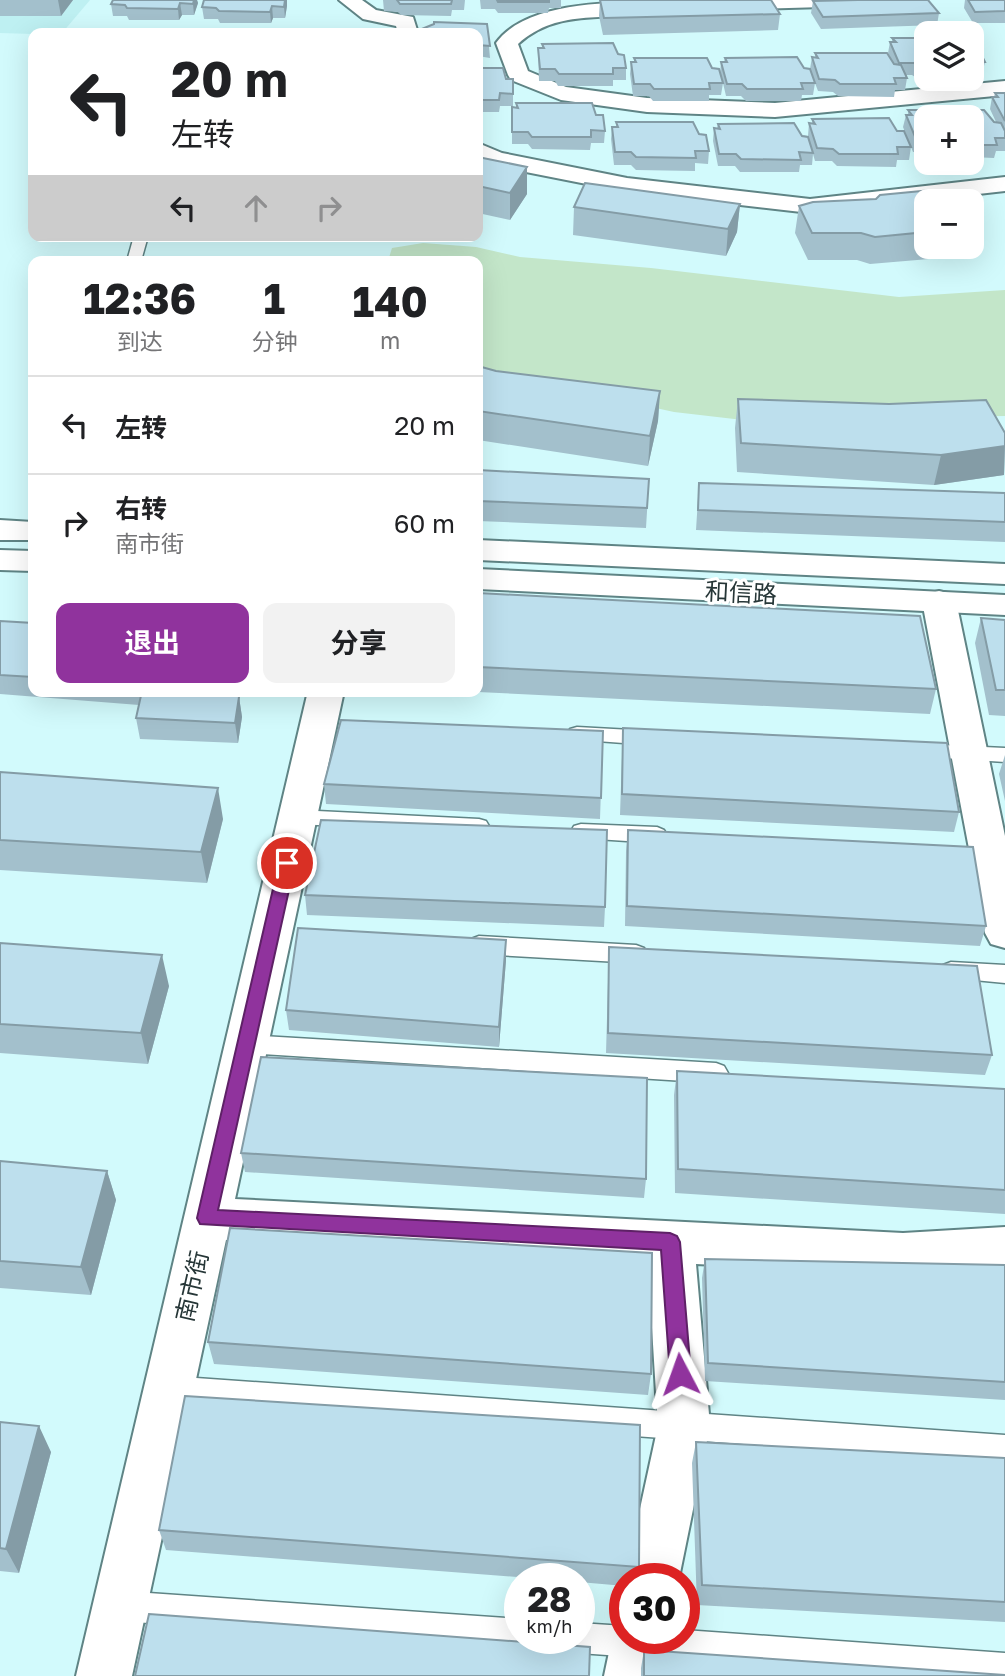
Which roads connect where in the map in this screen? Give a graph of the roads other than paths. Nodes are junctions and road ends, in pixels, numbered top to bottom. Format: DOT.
graph roads {
  1 [pos="349,0"];
  2 [pos="860,0"];
  3 [pos="784,1"];
  4 [pos="407,28"];
  5 [pos="1005,88"];
  6 [pos="483,153"];
  7 [pos="1005,184"];
  8 [pos="0,530"];
  9 [pos="28,531"];
  10 [pos="483,550"];
  11 [pos="0,560"];
  12 [pos="28,561"];
  13 [pos="1005,574"];
  14 [pos="483,579"];
  15 [pos="939,601"];
  16 [pos="1005,605"];
  17 [pos="326,712"];
  18 [pos="554,733"];
  19 [pos="664,739"];
  20 [pos="900,750"];
  21 [pos="969,754"];
  22 [pos="1005,755"];
  23 [pos="297,817"];
  24 [pos="505,828"];
  25 [pos="560,830"];
  26 [pos="671,836"];
  27 [pos="985,852"];
  28 [pos="1005,933"];
  29 [pos="451,943"];
  30 [pos="659,955"];
  31 [pos="936,970"];
  32 [pos="1005,974"];
  33 [pos="246,1044"];
  34 [pos="743,1075"];
  35 [pos="206,1218"];
  36 [pos="670,1242"];
  37 [pos="1005,1248"];
  38 [pos="168,1389"];
  39 [pos="684,1426"];
  40 [pos="1005,1449"];
  41 [pos="655,1563"];
  42 [pos="119,1606"];
  43 [pos="504,1633"];
  44 [pos="683,1654"];
  45 [pos="1005,1668"];
  46 [pos="104,1676"];
  1 -- 4 [label="street"];
  2 -- 3 [label="street"];
  3 -- 5 [label="street"];
  6 -- 7 [label="street"];
  8 -- 9 [label="street"];
  10 -- 13 [label="street, 和信路"];
  11 -- 12 [label="street"];
  14 -- 15 [label="street, 和信路"];
  15 -- 16 [label="street, 和信路"];
  15 -- 21 [label="street"];
  17 -- 23 [label="street, 南市街"];
  18 -- 19 [label="lane"];
  20 -- 21 [label="lane"];
  21 -- 22 [label="lane"];
  21 -- 27 [label="street"];
  23 -- 24 [label="lane"];
  23 -- 33 [label="street, 南市街"];
  25 -- 26 [label="lane"];
  27 -- 28 [label="street"];
  29 -- 30 [label="lane"];
  31 -- 32 [label="lane"];
  33 -- 34 [label="lane"];
  33 -- 35 [label="street, 南市街"];
  35 -- 36 [label="street"];
  35 -- 38 [label="street, 南市街"];
  36 -- 37 [label="street"];
  36 -- 39 [label="street"];
  38 -- 39 [label="lane"];
  38 -- 42 [label="street, 南市街"];
  39 -- 40 [label="lane"];
  39 -- 41 [label="street"];
  42 -- 43 [label="lane"];
  42 -- 46 [label="street, 南市街"];
  44 -- 45 [label="lane"];
}
